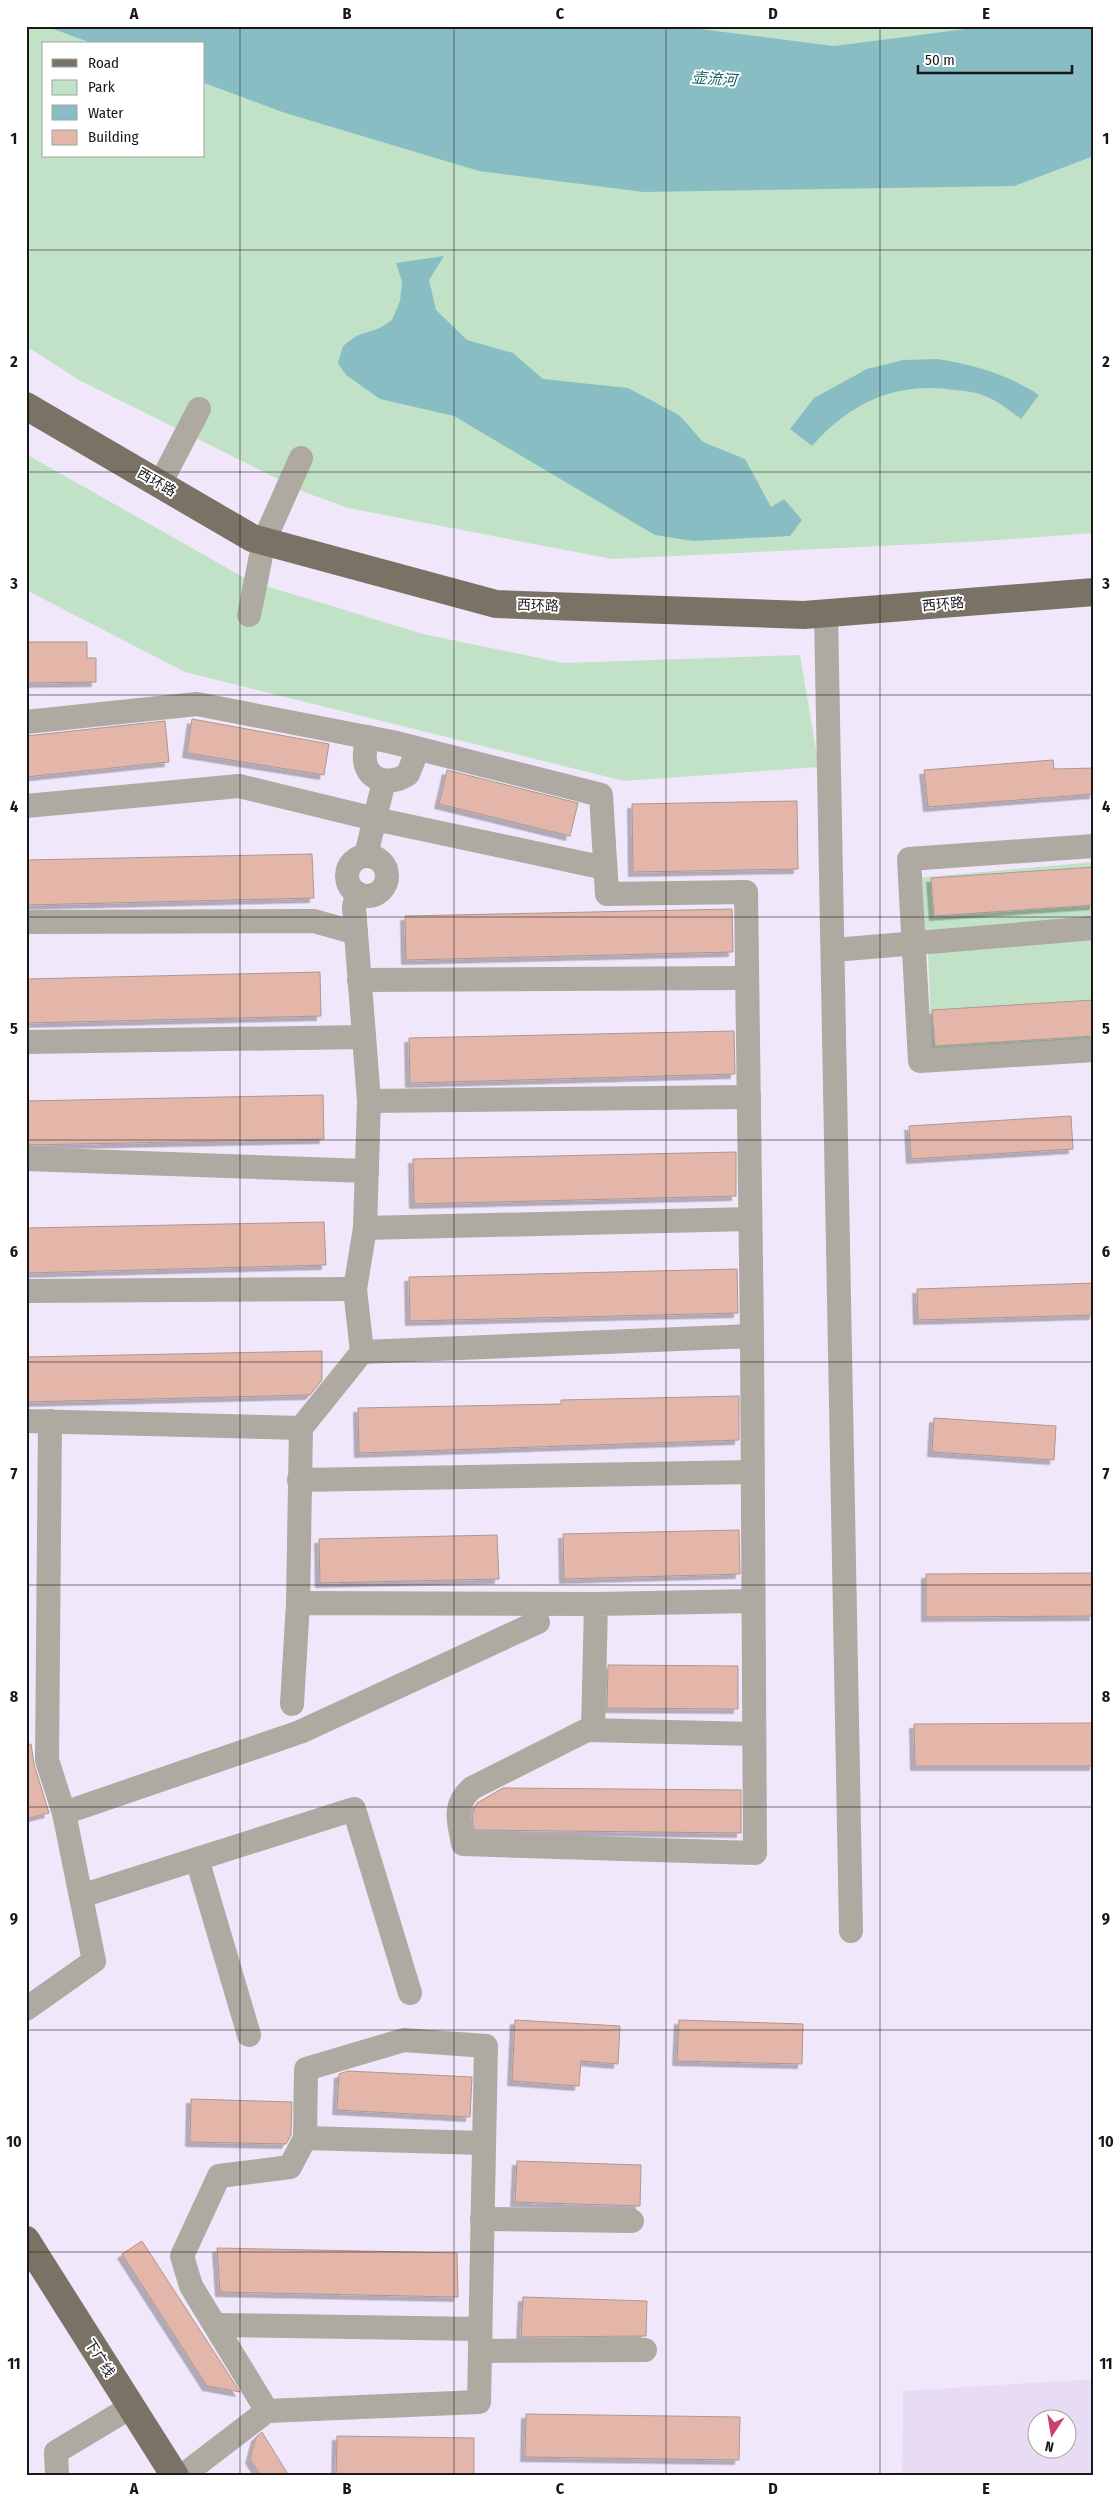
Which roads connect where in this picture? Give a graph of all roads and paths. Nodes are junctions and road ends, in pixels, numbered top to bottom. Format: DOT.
graph roads {
  1 [pos="26,406"];
  2 [pos="199,409"];
  3 [pos="301,458"];
  4 [pos="160,484"];
  5 [pos="264,541"];
  6 [pos="1094,592"];
  7 [pos="826,613"];
  8 [pos="249,615"];
  9 [pos="26,722"];
  10 [pos="367,737"];
  11 [pos="418,749"];
  12 [pos="384,781"];
  13 [pos="26,806"];
  14 [pos="375,819"];
  15 [pos="1094,846"];
  16 [pos="605,868"];
  17 [pos="26,922"];
  18 [pos="1094,928"];
  19 [pos="356,933"];
  20 [pos="914,943"];
  21 [pos="834,950"];
  22 [pos="747,978"];
  23 [pos="360,980"];
  24 [pos="364,1037"];
  25 [pos="26,1042"];
  26 [pos="1094,1050"];
  27 [pos="749,1097"];
  28 [pos="369,1101"];
  29 [pos="26,1159"];
  30 [pos="367,1171"];
  31 [pos="750,1219"];
  32 [pos="365,1228"];
  33 [pos="355,1289"];
  34 [pos="26,1291"];
  35 [pos="752,1336"];
  36 [pos="362,1352"];
  37 [pos="26,1421"];
  38 [pos="50,1421"];
  39 [pos="301,1428"];
  40 [pos="753,1472"];
  41 [pos="299,1480"];
  42 [pos="754,1601"];
  43 [pos="298,1603"];
  44 [pos="596,1604"];
  45 [pos="538,1622"];
  46 [pos="292,1704"];
  47 [pos="593,1730"];
  48 [pos="754,1734"];
  49 [pos="64,1813"];
  50 [pos="197,1859"];
  51 [pos="81,1896"];
  52 [pos="851,1931"];
  53 [pos="410,1993"];
  54 [pos="26,2009"];
  55 [pos="249,2035"];
  56 [pos="305,2138"];
  57 [pos="484,2142"];
  58 [pos="482,2219"];
  59 [pos="632,2221"];
  60 [pos="26,2240"];
  61 [pos="214,2325"];
  62 [pos="480,2340"];
  63 [pos="645,2350"];
  64 [pos="131,2408"];
  65 [pos="267,2411"];
  66 [pos="57,2476"];
  67 [pos="175,2476"];
  68 [pos="182,2476"];
  1 -- 4 [label="main road, 西环路"];
  2 -- 4 [label="street"];
  3 -- 5 [label="street"];
  4 -- 5 [label="main road, 西环路"];
  5 -- 7 [label="main road, 西环路"];
  5 -- 8 [label="street"];
  6 -- 7 [label="main road, 西环路"];
  7 -- 21 [label="street"];
  9 -- 10 [label="street"];
  10 -- 11 [label="street"];
  10 -- 12 [label="street"];
  11 -- 12 [label="street"];
  11 -- 16 [label="street"];
  12 -- 14 [label="street"];
  13 -- 14 [label="street"];
  14 -- 16 [label="street"];
  14 -- 19 [label="street"];
  15 -- 20 [label="street"];
  16 -- 22 [label="street"];
  17 -- 19 [label="street"];
  18 -- 20 [label="street"];
  19 -- 23 [label="street"];
  20 -- 21 [label="street"];
  20 -- 26 [label="street"];
  21 -- 52 [label="street"];
  22 -- 23 [label="street"];
  22 -- 27 [label="street"];
  23 -- 24 [label="street"];
  24 -- 25 [label="street"];
  24 -- 28 [label="street"];
  27 -- 28 [label="street"];
  27 -- 31 [label="street"];
  28 -- 30 [label="street"];
  29 -- 30 [label="street"];
  30 -- 32 [label="street"];
  31 -- 32 [label="street"];
  31 -- 35 [label="street"];
  32 -- 33 [label="street"];
  33 -- 34 [label="street"];
  33 -- 36 [label="street"];
  35 -- 36 [label="street"];
  35 -- 40 [label="street"];
  36 -- 39 [label="street"];
  37 -- 38 [label="street"];
  38 -- 39 [label="street"];
  38 -- 49 [label="street"];
  39 -- 41 [label="street"];
  40 -- 41 [label="street"];
  40 -- 42 [label="street"];
  41 -- 43 [label="street"];
  42 -- 44 [label="street"];
  42 -- 48 [label="street"];
  43 -- 44 [label="street"];
  43 -- 46 [label="street"];
  44 -- 47 [label="street"];
  45 -- 49 [label="street"];
  47 -- 48 [label="street"];
  47 -- 48 [label="street"];
  49 -- 51 [label="street"];
  50 -- 51 [label="street"];
  50 -- 53 [label="street"];
  50 -- 55 [label="street"];
  51 -- 54 [label="street"];
  56 -- 57 [label="street"];
  56 -- 57 [label="street"];
  56 -- 61 [label="street"];
  57 -- 58 [label="street"];
  58 -- 59 [label="street"];
  58 -- 62 [label="street"];
  60 -- 64 [label="main road, 下广线"];
  61 -- 62 [label="street"];
  61 -- 65 [label="street"];
  62 -- 63 [label="street"];
  62 -- 65 [label="street"];
  64 -- 66 [label="street"];
  64 -- 67 [label="main road, 下广线"];
  65 -- 68 [label="street"];
}
